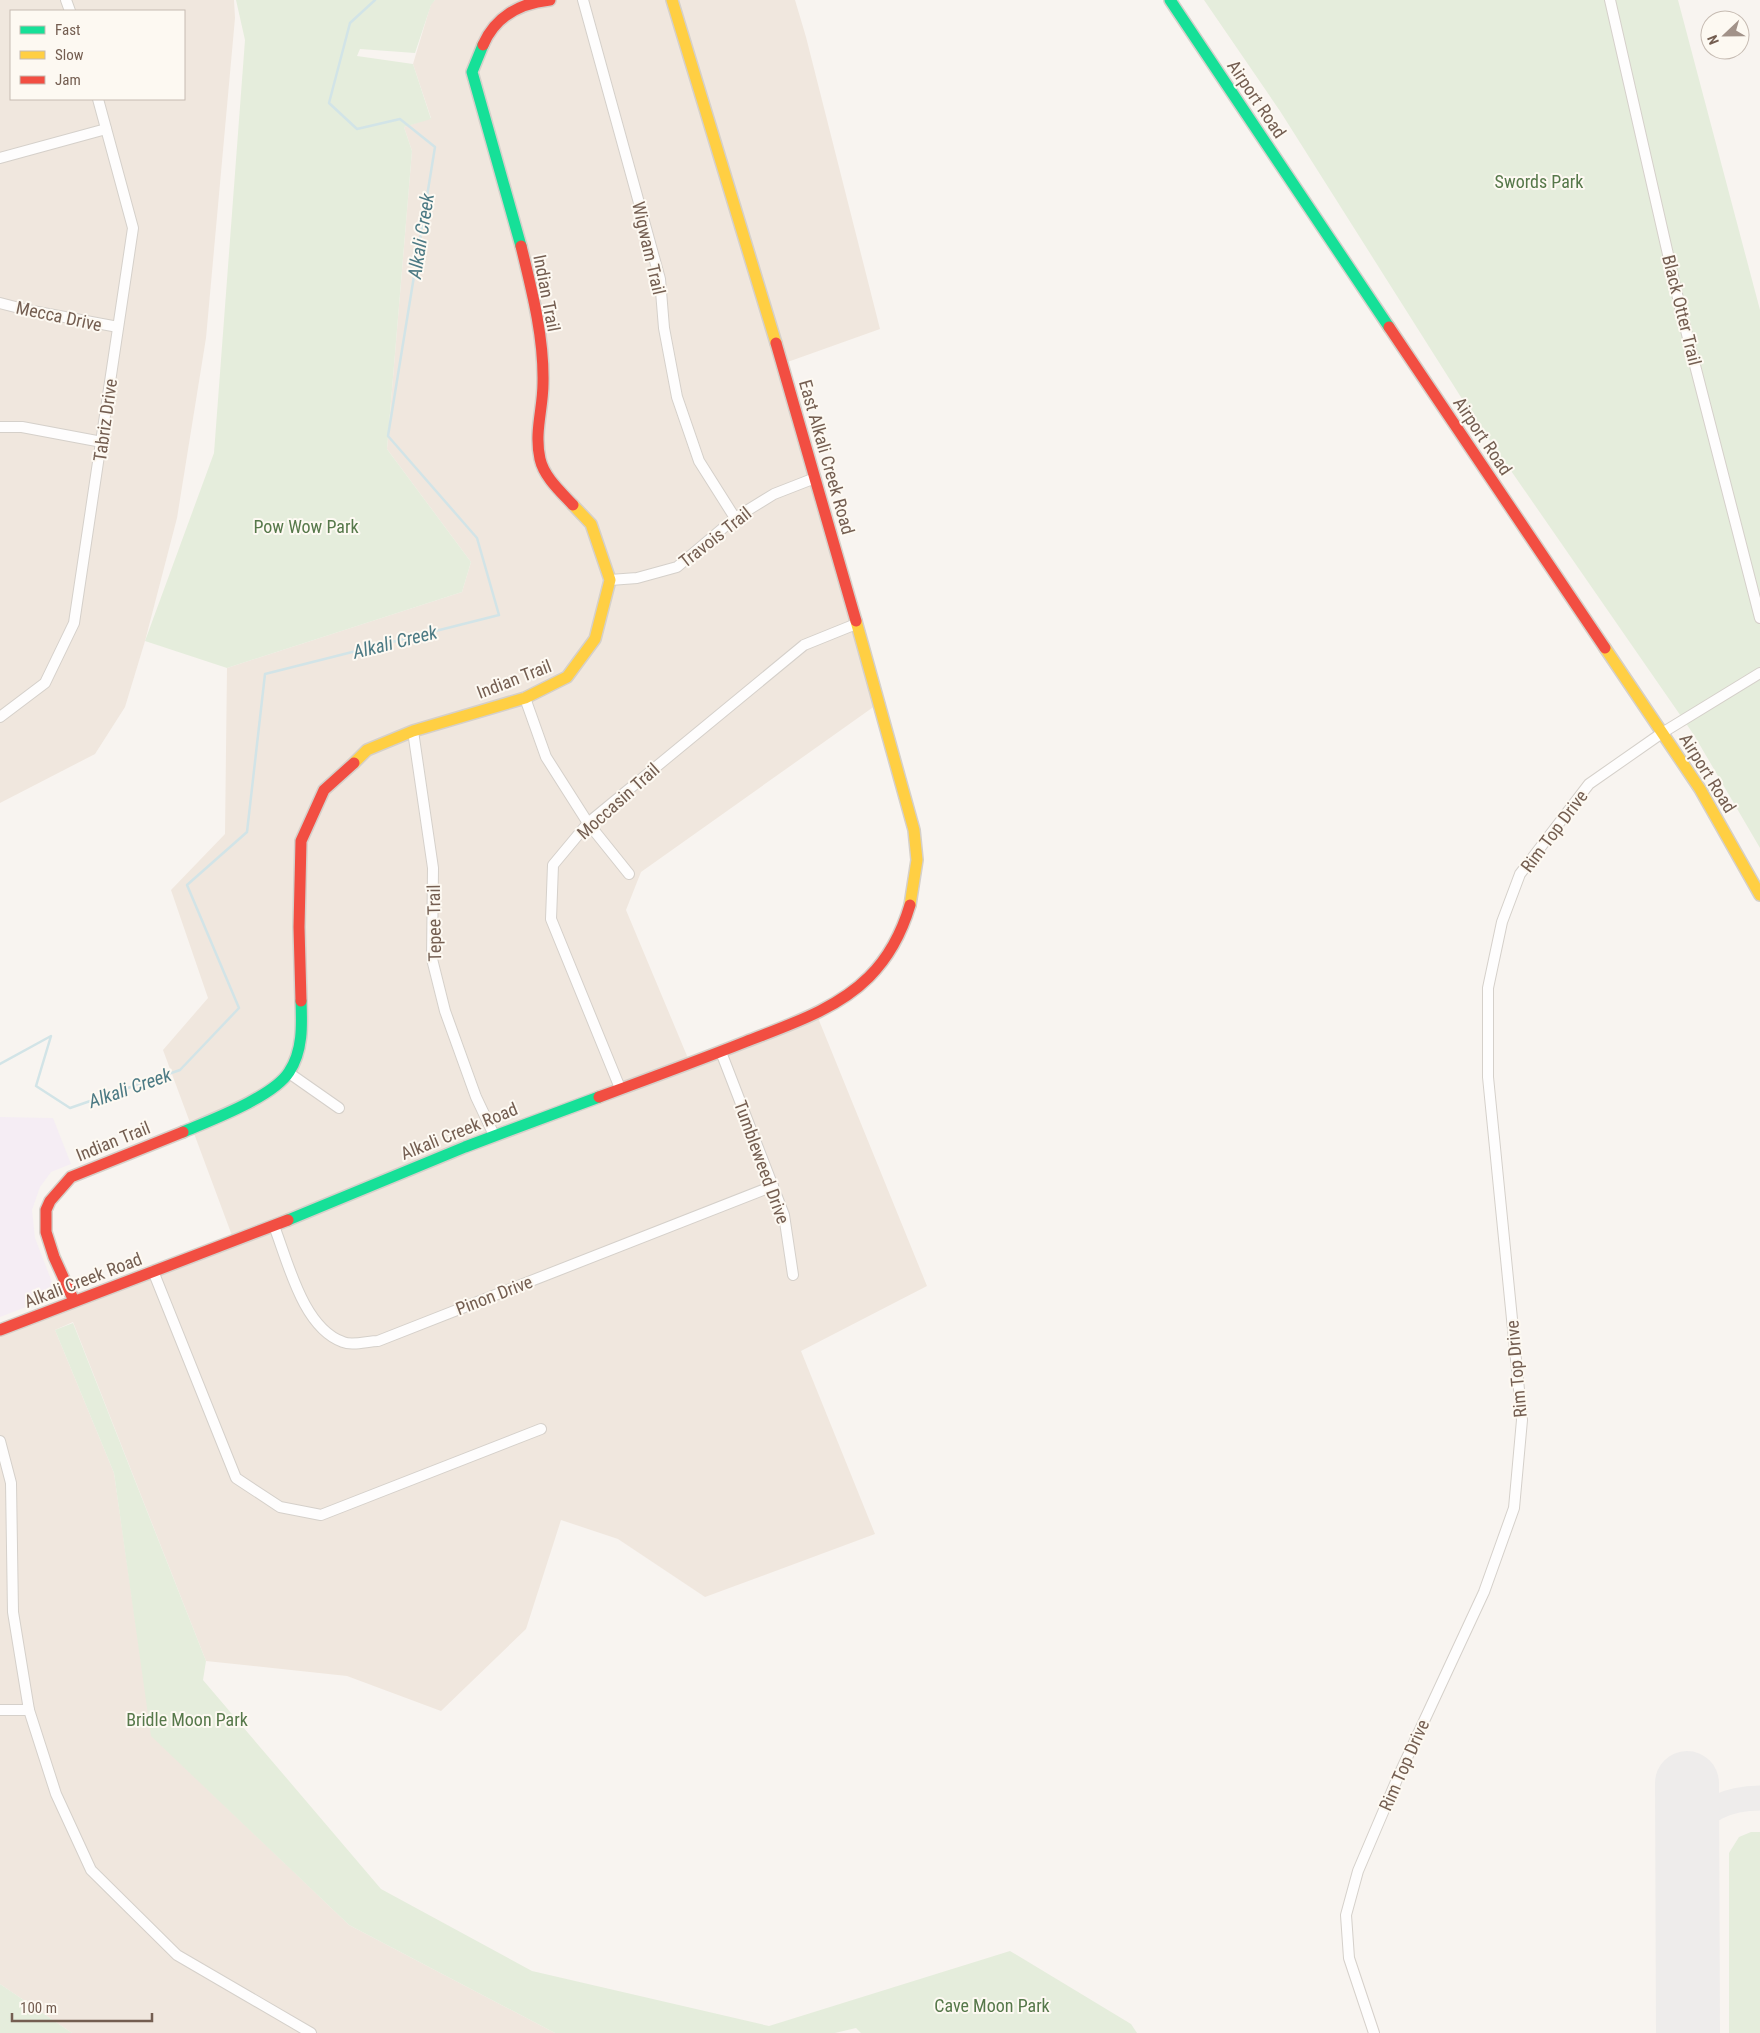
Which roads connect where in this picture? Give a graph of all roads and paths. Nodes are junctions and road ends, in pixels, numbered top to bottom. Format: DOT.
graph roads {
  1 [pos="550,0"];
  2 [pos="583,0"];
  3 [pos="672,0"];
  4 [pos="1170,0"];
  5 [pos="1610,0"];
  6 [pos="98,100"];
  7 [pos="106,129"];
  8 [pos="0,158"];
  9 [pos="0,303"];
  10 [pos="118,327"];
  11 [pos="0,427"];
  12 [pos="102,442"];
  13 [pos="815,478"];
  14 [pos="735,518"];
  15 [pos="610,580"];
  16 [pos="1760,618"];
  17 [pos="856,624"];
  18 [pos="1760,673"];
  19 [pos="525,698"];
  20 [pos="0,717"];
  21 [pos="413,731"];
  22 [pos="1662,733"];
  23 [pos="588,823"];
  24 [pos="629,874"];
  25 [pos="1760,895"];
  26 [pos="902,926"];
  27 [pos="721,1052"];
  28 [pos="289,1073"];
  29 [pos="620,1088"];
  30 [pos="339,1108"];
  31 [pos="494,1135"];
  32 [pos="773,1186"];
  33 [pos="274,1226"];
  34 [pos="153,1271"];
  35 [pos="793,1275"];
  36 [pos="74,1302"];
  37 [pos="0,1330"];
  38 [pos="541,1429"];
  39 [pos="0,1443"];
  40 [pos="0,1710"];
  41 [pos="29,1710"];
  42 [pos="311,2033"];
  43 [pos="1374,2033"];
  1 -- 15 [label="main road, Indian Trail"];
  2 -- 14 [label="street, Wigwam Trail"];
  3 -- 13 [label="main road, East Alkali Creek Road"];
  4 -- 22 [label="main road, Airport Road"];
  5 -- 16 [label="street, Black Otter Trail"];
  6 -- 7 [label="street, Tabriz Drive"];
  7 -- 8 [label="street"];
  7 -- 10 [label="street, Tabriz Drive"];
  9 -- 10 [label="street, Mecca Drive"];
  10 -- 12 [label="street, Tabriz Drive"];
  11 -- 12 [label="street"];
  12 -- 20 [label="street, Tabriz Drive"];
  13 -- 14 [label="street, Travois Trail"];
  13 -- 17 [label="main road, East Alkali Creek Road"];
  14 -- 15 [label="street, Travois Trail"];
  15 -- 19 [label="main road, Indian Trail"];
  17 -- 23 [label="street, Moccasin Trail"];
  17 -- 26 [label="main road, East Alkali Creek Road"];
  18 -- 22 [label="street"];
  19 -- 21 [label="main road, Indian Trail"];
  19 -- 23 [label="street"];
  21 -- 28 [label="main road, Indian Trail"];
  21 -- 31 [label="street, Tepee Trail"];
  22 -- 25 [label="main road, Airport Road"];
  22 -- 43 [label="street, Rim Top Drive"];
  23 -- 24 [label="street"];
  23 -- 29 [label="street, Moccasin Trail"];
  26 -- 27 [label="main road, Alkali Creek Road"];
  27 -- 29 [label="main road, Alkali Creek Road"];
  27 -- 32 [label="street, Tumbleweed Drive"];
  28 -- 30 [label="street"];
  28 -- 36 [label="main road, Indian Trail"];
  29 -- 31 [label="main road, Alkali Creek Road"];
  31 -- 33 [label="main road, Alkali Creek Road"];
  32 -- 33 [label="street, Pinon Drive"];
  32 -- 35 [label="street, Tumbleweed Drive"];
  33 -- 34 [label="main road, Alkali Creek Road"];
  34 -- 36 [label="main road, Alkali Creek Road"];
  34 -- 38 [label="street"];
  36 -- 37 [label="main road, Alkali Creek Road"];
  39 -- 41 [label="street"];
  40 -- 41 [label="street"];
  41 -- 42 [label="street"];
}
